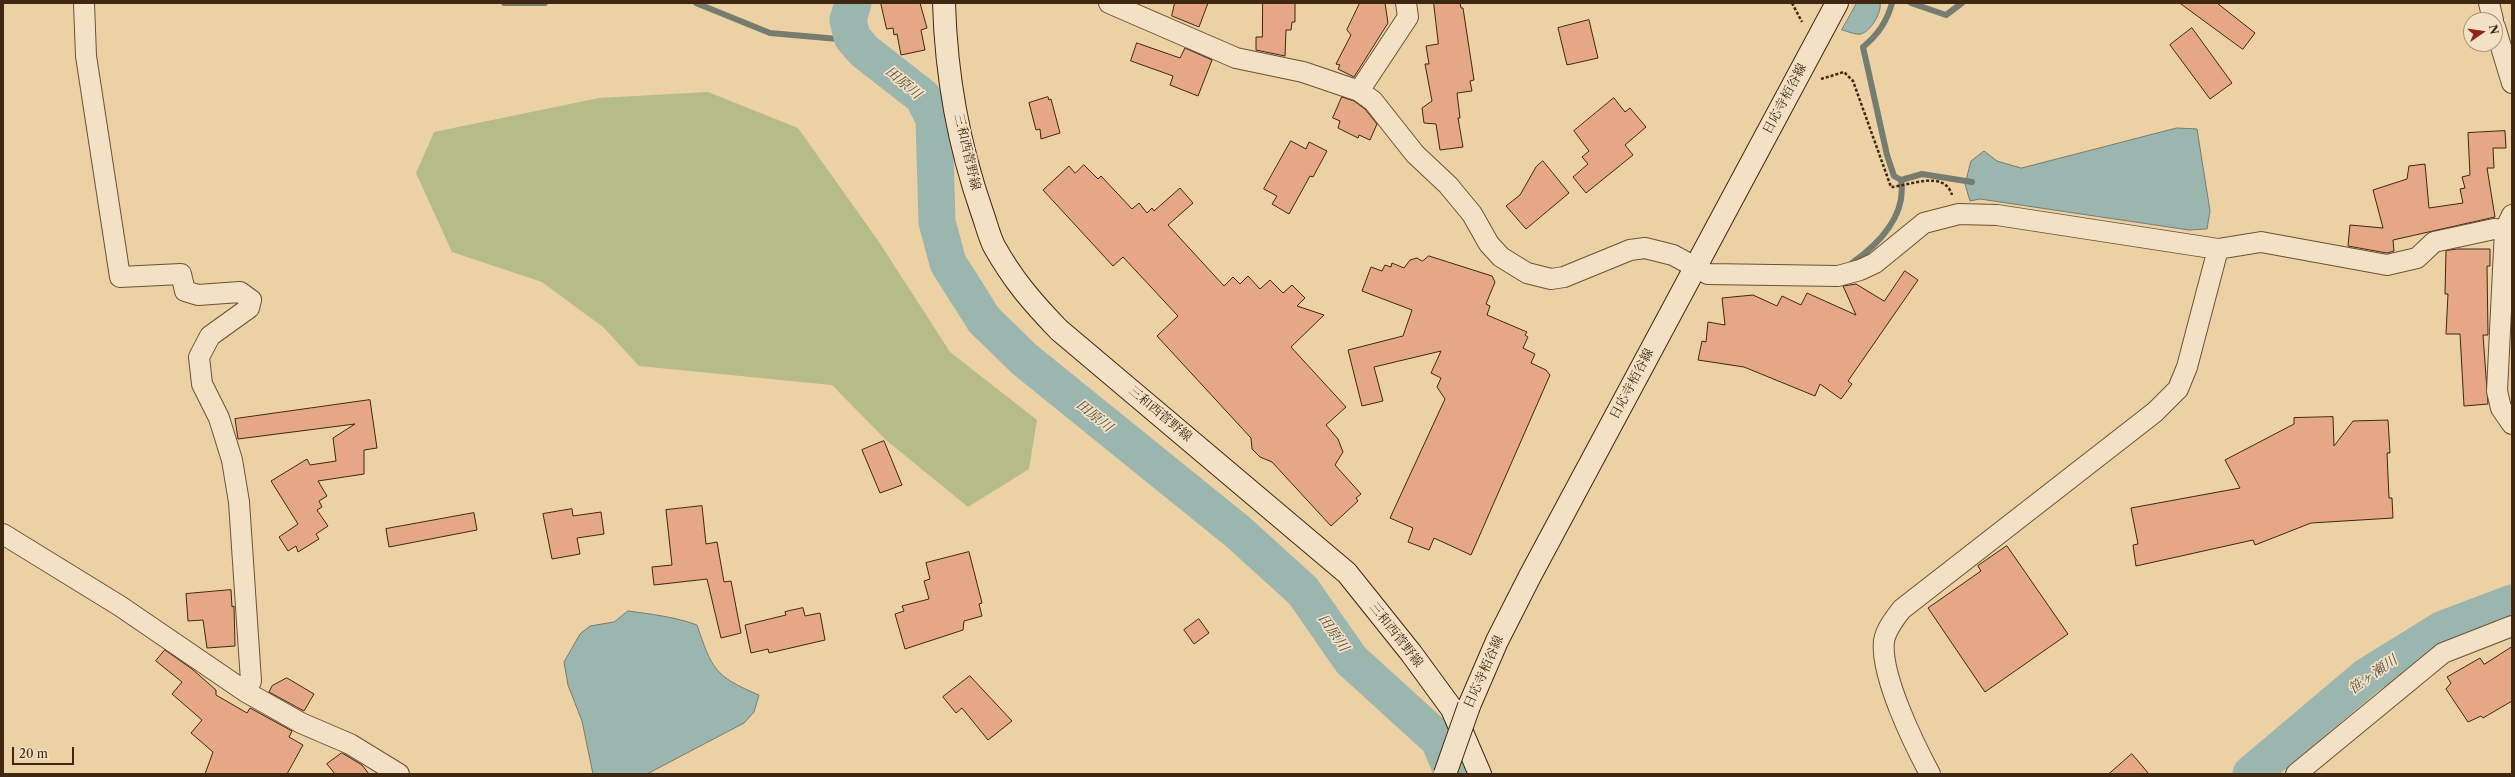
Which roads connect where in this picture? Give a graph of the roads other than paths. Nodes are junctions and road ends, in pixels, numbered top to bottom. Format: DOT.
graph roads {
  1 [pos="84,3"];
  2 [pos="944,3"];
  3 [pos="1109,3"];
  4 [pos="1406,3"];
  5 [pos="1837,3"];
  6 [pos="2503,52"];
  7 [pos="2512,83"];
  8 [pos="1359,91"];
  9 [pos="2508,222"];
  10 [pos="2218,249"];
  11 [pos="1695,268"];
  12 [pos="2512,424"];
  13 [pos="3,534"];
  14 [pos="2512,626"];
  15 [pos="246,692"];
  16 [pos="399,774"];
  17 [pos="1445,774"];
  18 [pos="1480,774"];
  19 [pos="1930,774"];
  20 [pos="2296,774"];
  1 -- 15 [label="street"];
  2 -- 18 [label="main road, 三和西菅野線"];
  3 -- 8 [label="street"];
  4 -- 8 [label="street"];
  5 -- 11 [label="main road, 日応寺栢谷線"];
  6 -- 7 [label="street"];
  8 -- 11 [label="street"];
  9 -- 10 [label="street"];
  9 -- 12 [label="street"];
  10 -- 11 [label="street"];
  10 -- 19 [label="street"];
  11 -- 17 [label="main road, 日応寺栢谷線, bridge"];
  13 -- 15 [label="street"];
  14 -- 20 [label="street"];
  15 -- 16 [label="street"];
}
